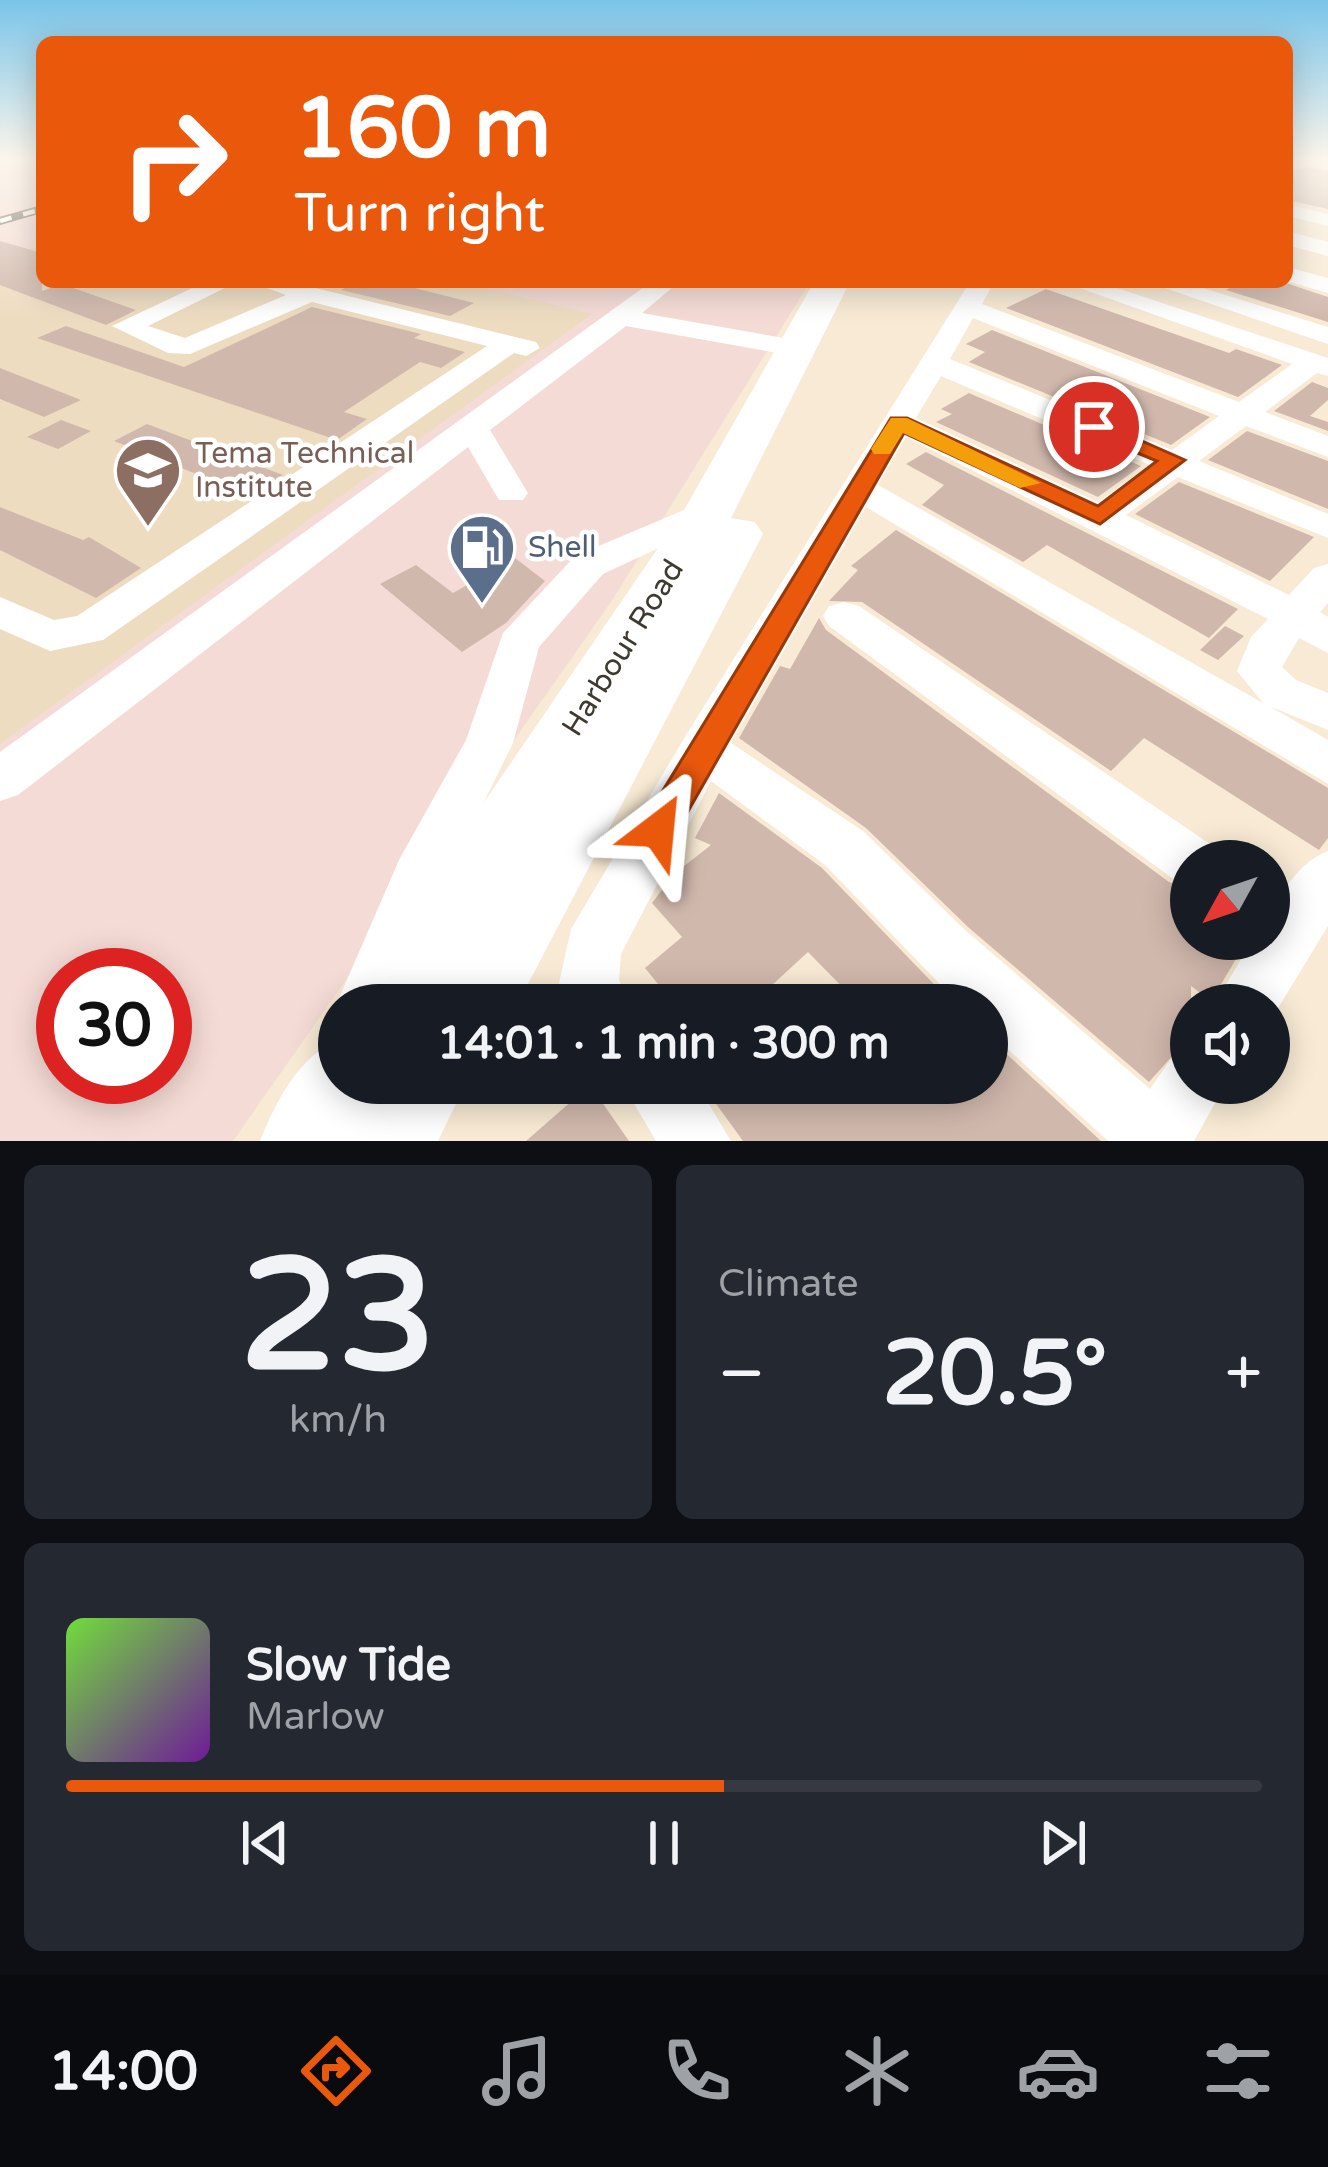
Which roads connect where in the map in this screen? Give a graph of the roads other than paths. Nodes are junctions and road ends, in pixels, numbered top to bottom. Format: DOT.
graph roads {
  1 [pos="1293,240"];
  2 [pos="1328,249"];
  3 [pos="1293,276"];
  4 [pos="1328,286"];
  5 [pos="213,288"];
  6 [pos="286,288"];
  7 [pos="660,288"];
  8 [pos="829,288"];
  9 [pos="863,288"];
  10 [pos="1104,288"];
  11 [pos="1173,288"];
  12 [pos="310,294"];
  13 [pos="974,295"];
  14 [pos="621,317"];
  15 [pos="509,344"];
  16 [pos="795,348"];
  17 [pos="1315,350"];
  18 [pos="566,358"];
  19 [pos="933,362"];
  20 [pos="1242,413"];
  21 [pos="899,422"];
  22 [pos="473,428"];
  23 [pos="1328,446"];
  24 [pos="1174,460"];
  25 [pos="858,488"];
  26 [pos="511,493"];
  27 [pos="710,510"];
  28 [pos="1100,517"];
  29 [pos="1328,527"];
  30 [pos="1328,577"];
  31 [pos="0,611"];
  32 [pos="844,616"];
  33 [pos="1311,627"];
  34 [pos="1328,712"];
  35 [pos="703,749"];
  36 [pos="1328,764"];
  37 [pos="0,780"];
  38 [pos="1170,846"];
  39 [pos="1328,876"];
  40 [pos="1290,914"];
  41 [pos="375,984"];
  42 [pos="412,984"];
  43 [pos="481,984"];
  44 [pos="589,984"];
  45 [pos="670,1104"];
  46 [pos="1179,1104"];
  47 [pos="1155,1140"];
  48 [pos="697,1141"];
  1 -- 2 [label="street"];
  3 -- 4 [label="street"];
  5 -- 12 [label="street"];
  6 -- 12 [label="street"];
  7 -- 14 [label="street"];
  8 -- 16 [label="highway, Harbour Road"];
  9 -- 43 [label="highway, Harbour Road"];
  10 -- 17 [label="street"];
  11 -- 17 [label="street"];
  12 -- 15 [label="street"];
  13 -- 19 [label="street"];
  13 -- 20 [label="street"];
  14 -- 16 [label="street"];
  14 -- 18 [label="street"];
  15 -- 18 [label="street"];
  15 -- 31 [label="street"];
  16 -- 27 [label="highway, Harbour Road"];
  17 -- 20 [label="street"];
  18 -- 22 [label="street"];
  19 -- 21 [label="street"];
  19 -- 24 [label="street"];
  20 -- 23 [label="street"];
  20 -- 24 [label="street"];
  21 -- 25 [label="street"];
  21 -- 28 [label="street"];
  22 -- 26 [label="street"];
  22 -- 37 [label="street"];
  24 -- 28 [label="street"];
  24 -- 29 [label="street"];
  25 -- 35 [label="street"];
  25 -- 36 [label="street"];
  27 -- 41 [label="street"];
  27 -- 42 [label="highway, Harbour Road"];
  28 -- 33 [label="street"];
  30 -- 33 [label="street"];
  32 -- 38 [label="street"];
  33 -- 34 [label="street"];
  35 -- 44 [label="street"];
  35 -- 47 [label="street"];
  39 -- 40 [label="street"];
  45 -- 48 [label="street"];
  46 -- 47 [label="street"];
}
